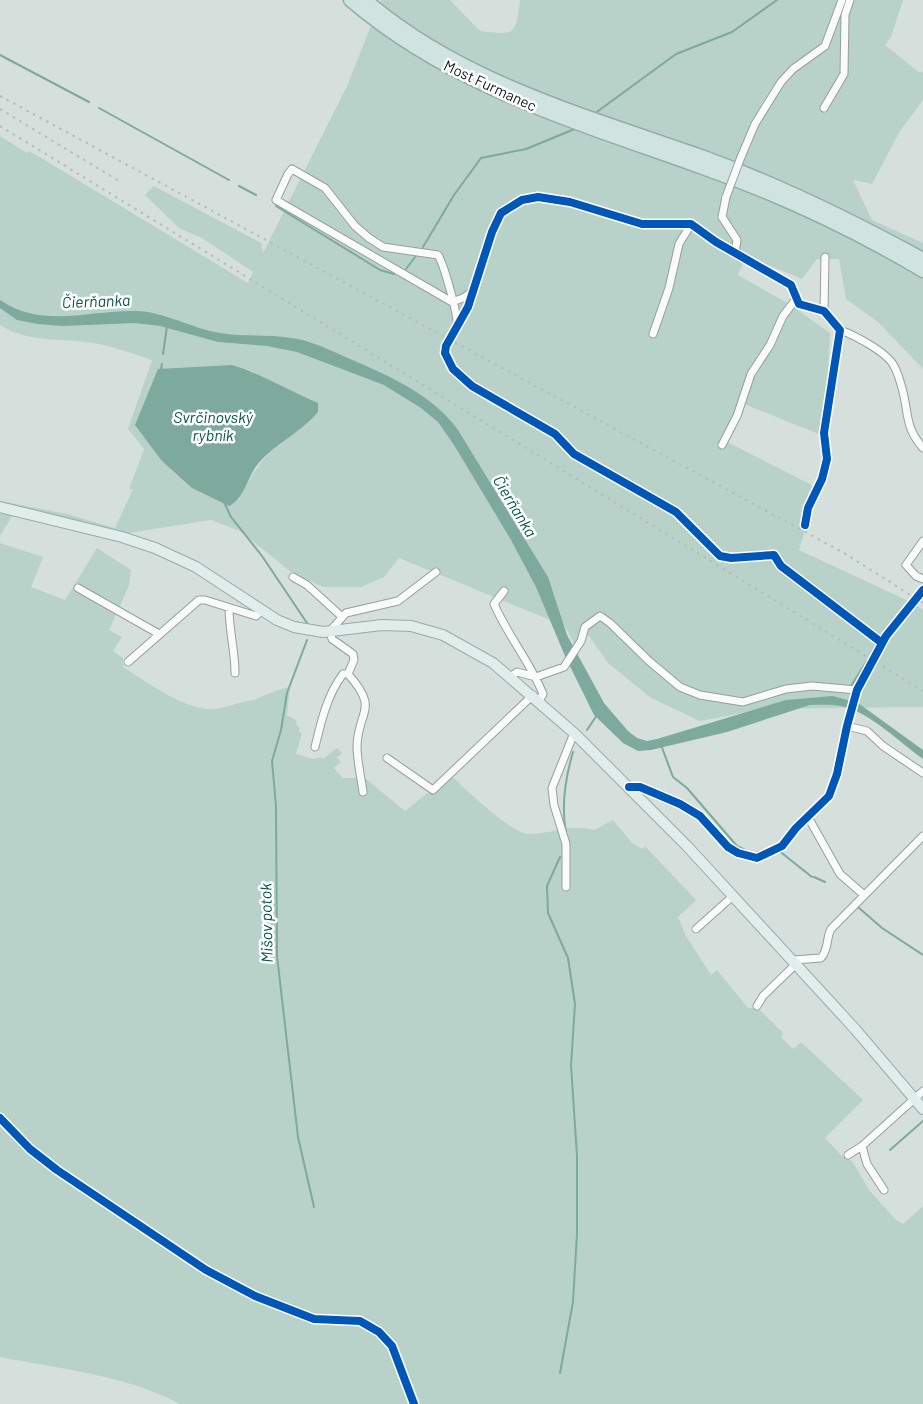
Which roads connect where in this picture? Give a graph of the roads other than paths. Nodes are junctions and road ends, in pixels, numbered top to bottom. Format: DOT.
graph roads {
  1 [pos="350,0"];
  2 [pos="366,0"];
  3 [pos="842,0"];
  4 [pos="850,0"];
  5 [pos="824,108"];
  6 [pos="645,142"];
  7 [pos="691,224"];
  8 [pos="735,253"];
  9 [pos="825,257"];
  10 [pos="923,259"];
  11 [pos="923,271"];
  12 [pos="474,291"];
  13 [pos="796,300"];
  14 [pos="452,302"];
  15 [pos="824,311"];
  16 [pos="457,326"];
  17 [pos="840,330"];
  18 [pos="653,334"];
  19 [pos="722,445"];
  20 [pos="923,448"];
  21 [pos="0,507"];
  22 [pos="805,525"];
  23 [pos="923,541"];
  24 [pos="436,572"];
  25 [pos="293,577"];
  26 [pos="923,579"];
  27 [pos="78,588"];
  28 [pos="923,590"];
  29 [pos="504,591"];
  30 [pos="230,608"];
  31 [pos="262,610"];
  32 [pos="341,616"];
  33 [pos="330,631"];
  34 [pos="159,634"];
  35 [pos="882,643"];
  36 [pos="128,662"];
  37 [pos="235,673"];
  38 [pos="348,674"];
  39 [pos="510,676"];
  40 [pos="536,677"];
  41 [pos="858,690"];
  42 [pos="536,698"];
  43 [pos="847,724"];
  44 [pos="574,733"];
  45 [pos="315,747"];
  46 [pos="387,758"];
  47 [pos="923,773"];
  48 [pos="629,786"];
  49 [pos="363,792"];
  50 [pos="808,817"];
  51 [pos="923,836"];
  52 [pos="566,887"];
  53 [pos="864,895"];
  54 [pos="734,896"];
  55 [pos="696,929"];
  56 [pos="795,962"];
  57 [pos="757,1006"];
  58 [pos="923,1091"];
  59 [pos="914,1099"];
  60 [pos="923,1109"];
  61 [pos="862,1146"];
  62 [pos="848,1155"];
  63 [pos="884,1190"];
  1 -- 6 [label="highway, Most Furmanec"];
  2 -- 6 [label="highway, Most Furmanec"];
  3 -- 8 [label="street, bridge"];
  4 -- 5 [label="street"];
  6 -- 10 [label="highway"];
  6 -- 11 [label="highway"];
  7 -- 8 [label="street"];
  7 -- 12 [label="street"];
  7 -- 18 [label="street"];
  8 -- 13 [label="street"];
  9 -- 15 [label="street"];
  12 -- 14 [label="street"];
  12 -- 16 [label="street"];
  13 -- 15 [label="street"];
  13 -- 19 [label="street"];
  14 -- 14 [label="street"];
  14 -- 16 [label="street"];
  15 -- 17 [label="street"];
  16 -- 35 [label="street"];
  17 -- 20 [label="street"];
  17 -- 22 [label="street"];
  21 -- 31 [label="main road"];
  23 -- 26 [label="street"];
  24 -- 32 [label="street"];
  25 -- 32 [label="street"];
  27 -- 34 [label="street"];
  28 -- 35 [label="street"];
  29 -- 40 [label="street"];
  30 -- 31 [label="street"];
  30 -- 34 [label="street"];
  30 -- 37 [label="street"];
  31 -- 33 [label="main road"];
  32 -- 33 [label="street"];
  33 -- 38 [label="street"];
  33 -- 39 [label="main road"];
  34 -- 36 [label="street"];
  35 -- 41 [label="street"];
  38 -- 45 [label="street"];
  38 -- 49 [label="street"];
  39 -- 40 [label="street"];
  39 -- 42 [label="main road"];
  40 -- 41 [label="street"];
  40 -- 42 [label="street"];
  41 -- 43 [label="street"];
  42 -- 44 [label="main road"];
  42 -- 46 [label="street"];
  43 -- 47 [label="street"];
  43 -- 50 [label="street"];
  44 -- 48 [label="main road"];
  44 -- 52 [label="street"];
  48 -- 50 [label="street"];
  48 -- 54 [label="main road"];
  50 -- 53 [label="street"];
  51 -- 53 [label="street"];
  53 -- 56 [label="street"];
  54 -- 55 [label="street"];
  54 -- 56 [label="main road"];
  56 -- 57 [label="street"];
  56 -- 59 [label="main road"];
  58 -- 59 [label="street"];
  59 -- 60 [label="main road"];
  59 -- 61 [label="street"];
  61 -- 62 [label="street"];
  61 -- 63 [label="street"];
}
